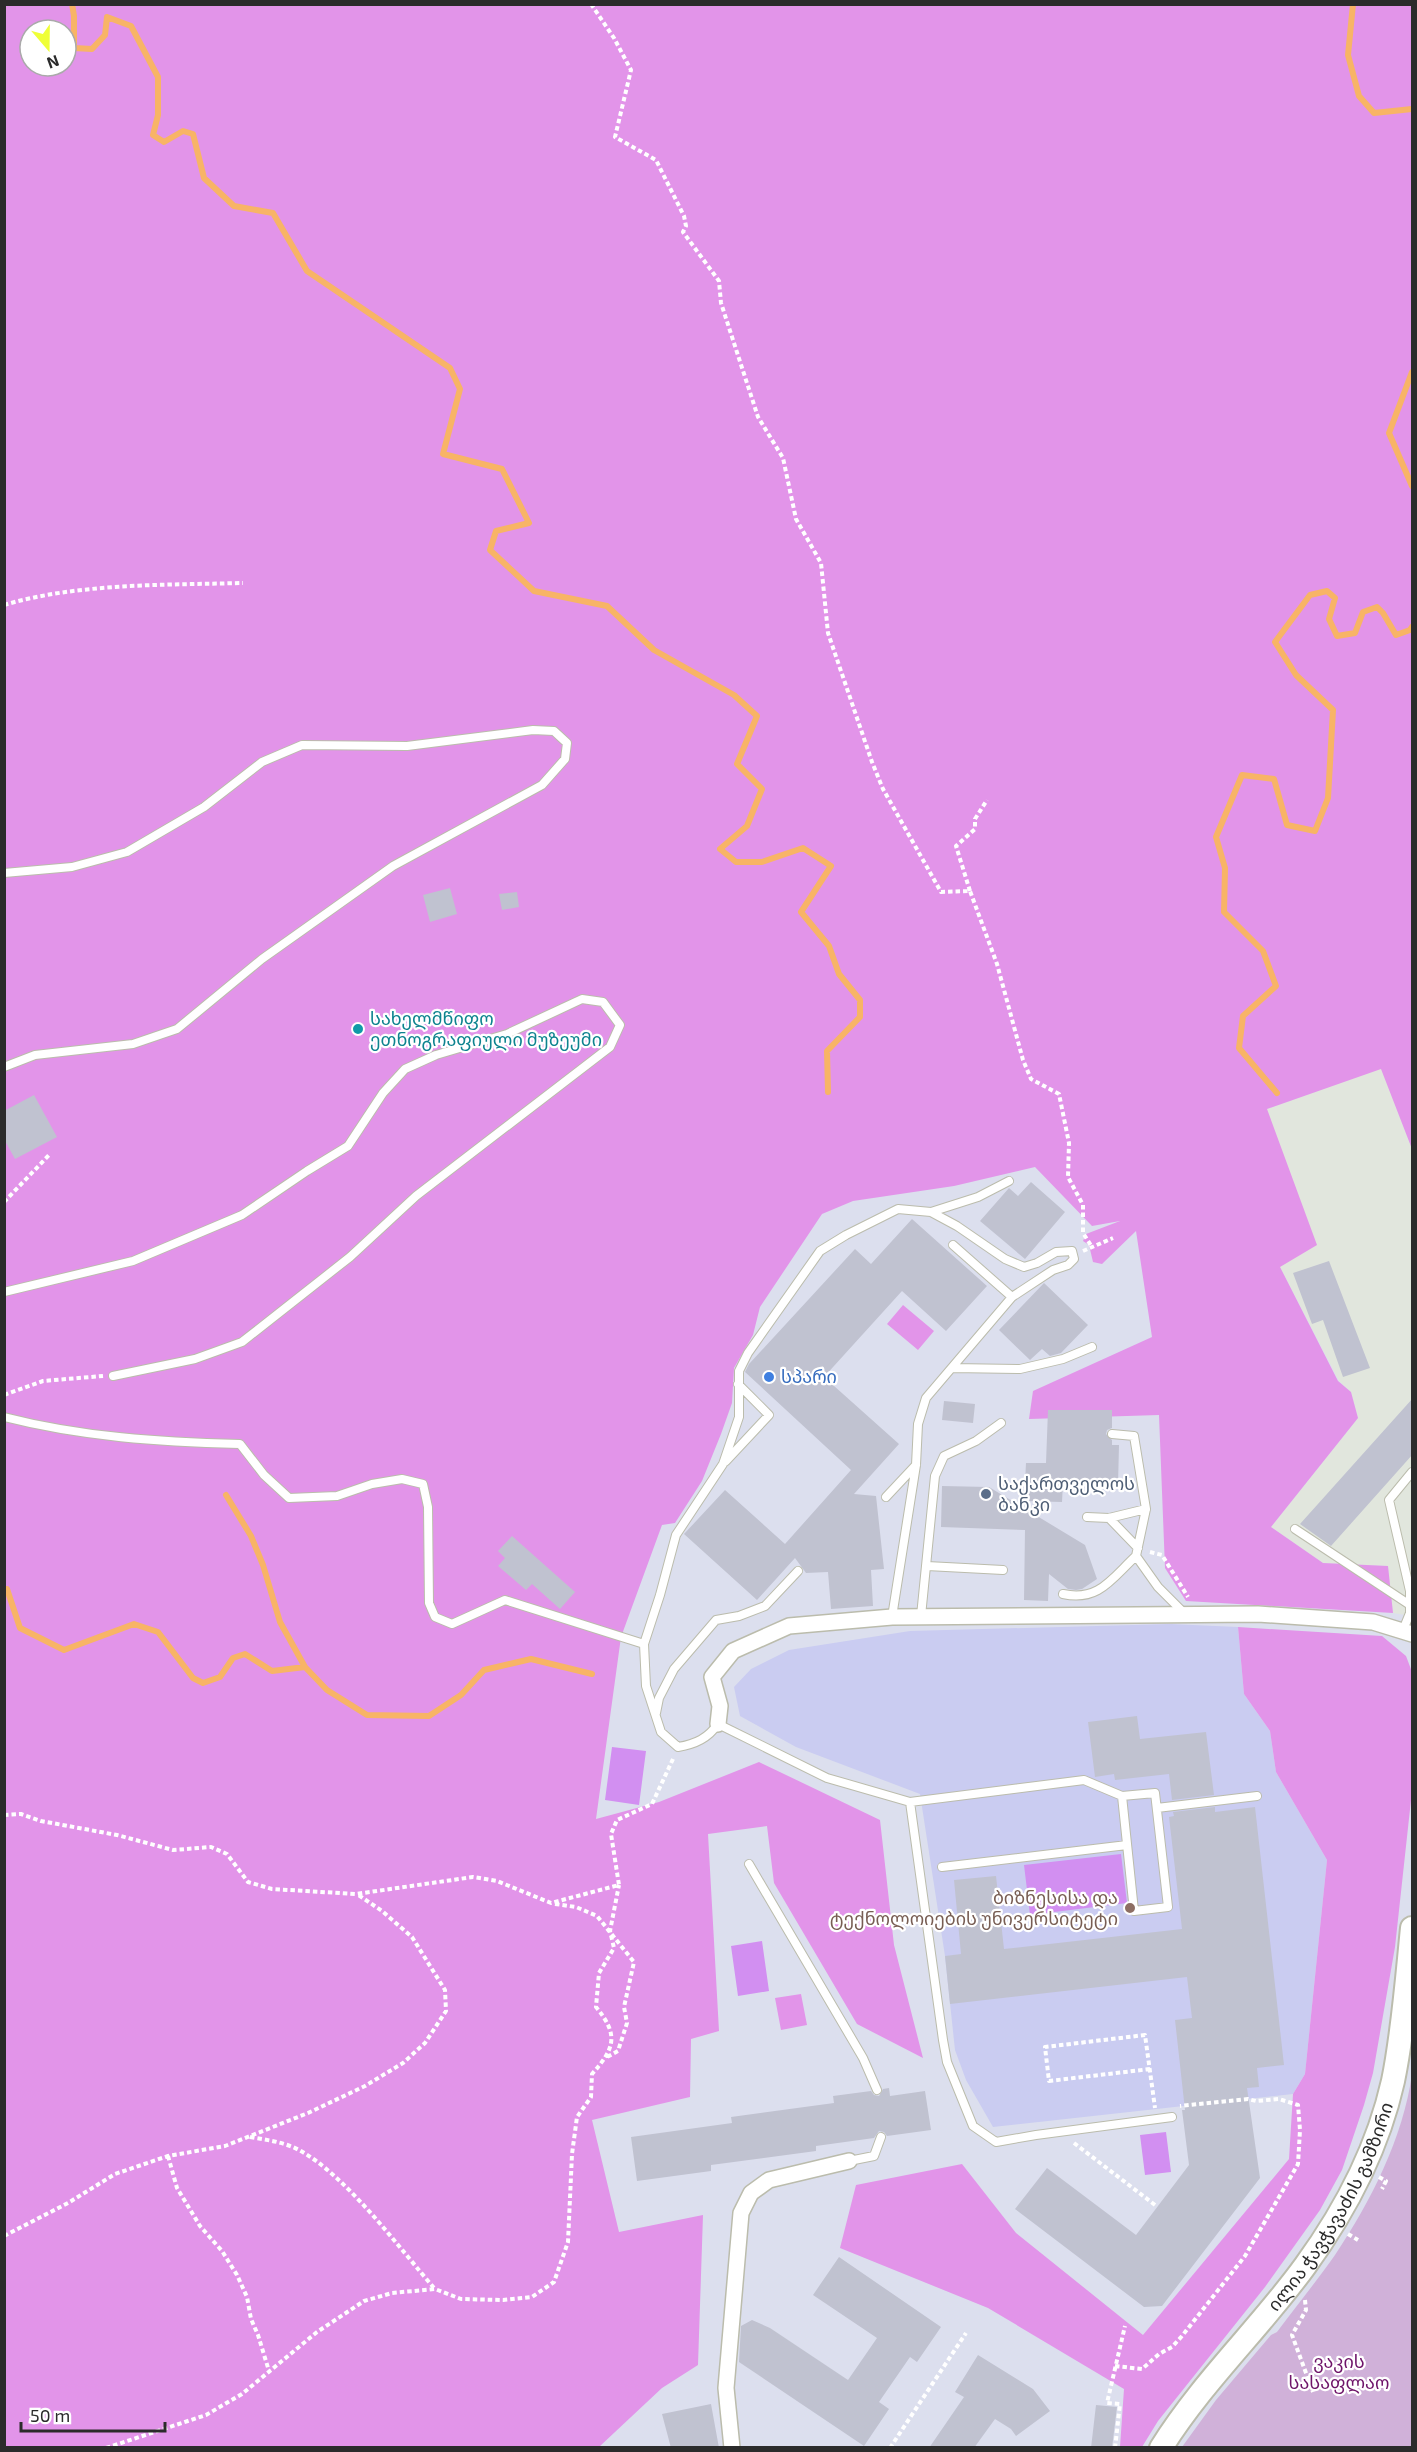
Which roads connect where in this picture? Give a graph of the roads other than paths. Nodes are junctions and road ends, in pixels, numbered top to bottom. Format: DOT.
graph roads {
  1 [pos="4,873"];
  2 [pos="4,1067"];
  3 [pos="1010,1181"];
  4 [pos="931,1212"];
  5 [pos="953,1245"];
  6 [pos="4,1292"];
  7 [pos="1012,1297"];
  8 [pos="1092,1347"];
  9 [pos="952,1368"];
  10 [pos="113,1376"];
  11 [pos="738,1384"];
  12 [pos="4,1417"];
  13 [pos="1001,1423"];
  14 [pos="1112,1434"];
  15 [pos="723,1464"];
  16 [pos="916,1465"];
  17 [pos="1413,1472"];
  18 [pos="886,1497"];
  19 [pos="1146,1509"];
  20 [pos="1087,1517"];
  21 [pos="1109,1518"];
  22 [pos="1295,1529"];
  23 [pos="1137,1552"];
  24 [pos="927,1566"];
  25 [pos="1003,1570"];
  26 [pos="798,1571"];
  27 [pos="1063,1594"];
  28 [pos="1410,1605"];
  29 [pos="1184,1613"];
  30 [pos="921,1616"];
  31 [pos="892,1617"];
  32 [pos="1407,1632"];
  33 [pos="644,1644"];
  34 [pos="1413,1646"];
  35 [pos="656,1716"];
  36 [pos="718,1724"];
  37 [pos="1122,1796"];
  38 [pos="1257,1796"];
  39 [pos="910,1802"];
  40 [pos="1157,1808"];
  41 [pos="1127,1845"];
  42 [pos="749,1864"];
  43 [pos="942,1867"];
  44 [pos="1412,1940"];
  45 [pos="877,2090"];
  46 [pos="1172,2117"];
  47 [pos="881,2137"];
  48 [pos="849,2161"];
  49 [pos="732,2448"];
  50 [pos="1161,2448"];
  1 -- 2 [label="lane"];
  3 -- 4 [label="lane"];
  4 -- 7 [label="lane"];
  4 -- 11 [label="lane"];
  5 -- 7 [label="lane"];
  6 -- 10 [label="lane"];
  7 -- 9 [label="lane"];
  8 -- 9 [label="lane"];
  9 -- 16 [label="lane"];
  11 -- 15 [label="lane"];
  11 -- 15 [label="lane"];
  12 -- 33 [label="lane"];
  13 -- 24 [label="lane"];
  14 -- 19 [label="lane"];
  15 -- 33 [label="lane"];
  16 -- 18 [label="lane"];
  16 -- 31 [label="lane"];
  17 -- 28 [label="lane"];
  19 -- 21 [label="lane"];
  19 -- 23 [label="lane"];
  20 -- 21 [label="lane"];
  21 -- 23 [label="lane"];
  22 -- 28 [label="lane"];
  23 -- 27 [label="lane"];
  23 -- 29 [label="lane"];
  24 -- 25 [label="lane"];
  24 -- 30 [label="lane"];
  26 -- 35 [label="lane"];
  28 -- 32 [label="lane"];
  29 -- 30 [label="street"];
  29 -- 32 [label="street"];
  30 -- 31 [label="street"];
  31 -- 36 [label="street"];
  32 -- 34 [label="street"];
  33 -- 35 [label="lane"];
  35 -- 36 [label="lane"];
  36 -- 39 [label="lane"];
  37 -- 39 [label="lane"];
  37 -- 40 [label="lane"];
  37 -- 41 [label="lane"];
  38 -- 40 [label="lane"];
  39 -- 46 [label="lane"];
  40 -- 41 [label="lane"];
  41 -- 43 [label="lane"];
  42 -- 45 [label="lane"];
  44 -- 50 [label="main road, ილია ჭავჭავაძის გამზირი"];
  47 -- 48 [label="lane"];
  48 -- 49 [label="street"];
}
